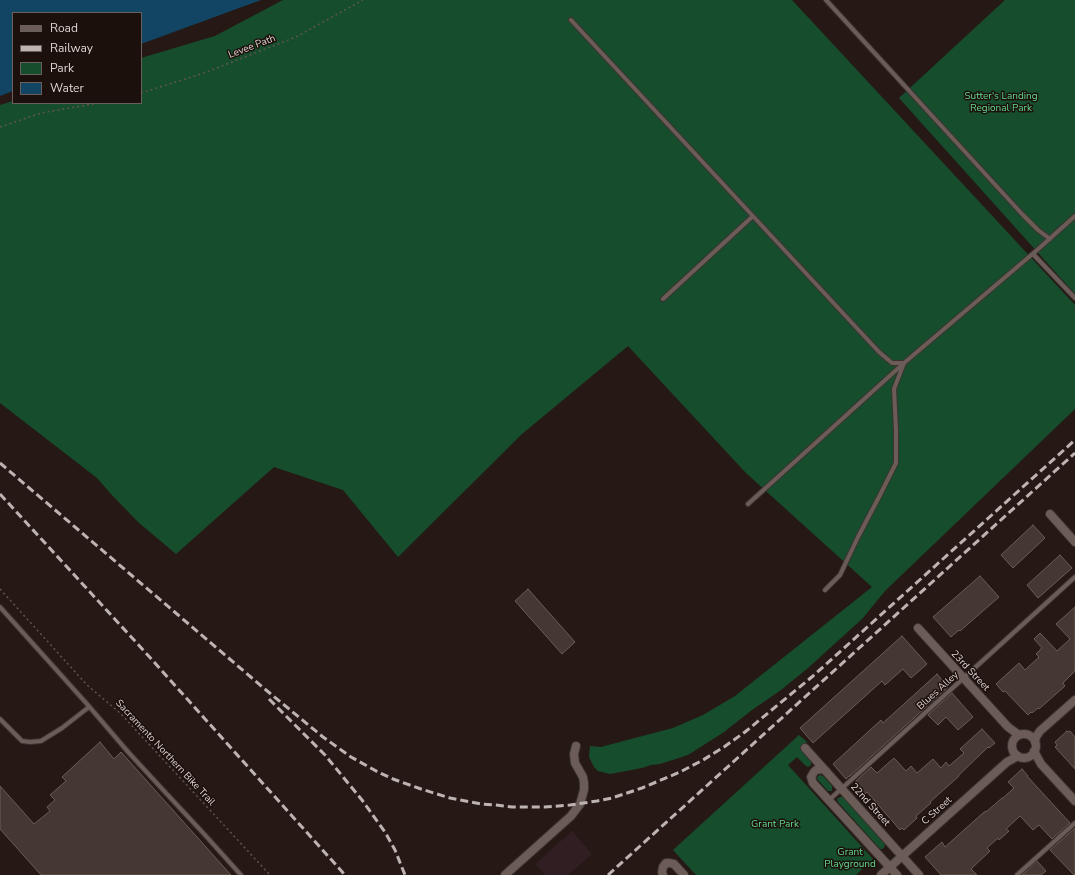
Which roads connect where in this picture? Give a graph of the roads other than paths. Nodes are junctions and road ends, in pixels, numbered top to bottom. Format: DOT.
graph roads {
  1 [pos="826,0"];
  2 [pos="571,20"];
  3 [pos="753,216"];
  4 [pos="1075,216"];
  5 [pos="1050,239"];
  6 [pos="1033,254"];
  7 [pos="1075,298"];
  8 [pos="663,299"];
  9 [pos="904,363"];
  10 [pos="748,504"];
  11 [pos="1050,514"];
  12 [pos="1075,542"];
  13 [pos="1075,577"];
  14 [pos="825,590"];
  15 [pos="0,607"];
  16 [pos="918,628"];
  17 [pos="964,678"];
  18 [pos="1075,700"];
  19 [pos="89,707"];
  20 [pos="0,719"];
  21 [pos="1040,731"];
  22 [pos="1028,735"];
  23 [pos="1016,738"];
  24 [pos="576,746"];
  25 [pos="1035,746"];
  26 [pos="805,748"];
  27 [pos="1016,753"];
  28 [pos="1027,757"];
  29 [pos="1041,764"];
  30 [pos="826,772"];
  31 [pos="842,789"];
  32 [pos="829,800"];
  33 [pos="1075,801"];
  34 [pos="1075,823"];
  35 [pos="902,856"];
  36 [pos="890,867"];
  37 [pos="241,875"];
  38 [pos="505,875"];
  39 [pos="663,875"];
  40 [pos="684,875"];
  41 [pos="881,875"];
  42 [pos="897,875"];
  43 [pos="919,875"];
  44 [pos="1017,875"];
  1 -- 5 [label="lane"];
  2 -- 3 [label="lane"];
  3 -- 8 [label="lane"];
  3 -- 9 [label="lane"];
  4 -- 5 [label="lane"];
  5 -- 6 [label="lane"];
  6 -- 7 [label="lane"];
  6 -- 9 [label="lane"];
  9 -- 10 [label="lane"];
  9 -- 14 [label="lane"];
  11 -- 12 [label="street"];
  13 -- 17 [label="lane, Blues Alley"];
  15 -- 19 [label="lane"];
  16 -- 17 [label="street, 23rd Street"];
  17 -- 23 [label="street, 23rd Street"];
  17 -- 31 [label="lane, Blues Alley"];
  18 -- 21 [label="street"];
  19 -- 20 [label="lane"];
  19 -- 37 [label="lane"];
  21 -- 22 [label="street"];
  21 -- 25 [label="street"];
  22 -- 23 [label="street"];
  22 -- 25 [label="street"];
  23 -- 27 [label="street"];
  24 -- 38 [label="street"];
  25 -- 28 [label="street"];
  25 -- 29 [label="street"];
  26 -- 30 [label="street, 22nd Street"];
  27 -- 28 [label="street"];
  27 -- 35 [label="street, C Street"];
  28 -- 29 [label="street"];
  29 -- 33 [label="street"];
  30 -- 31 [label="street, 22nd Street"];
  30 -- 32 [label="street"];
  31 -- 32 [label="lane, Blues Alley"];
  31 -- 35 [label="street, 22nd Street"];
  32 -- 36 [label="street"];
  34 -- 44 [label="lane"];
  35 -- 36 [label="street, C Street"];
  35 -- 43 [label="street, 22nd Street"];
  36 -- 41 [label="street, C Street"];
  36 -- 42 [label="street"];
  39 -- 40 [label="street"];
}
